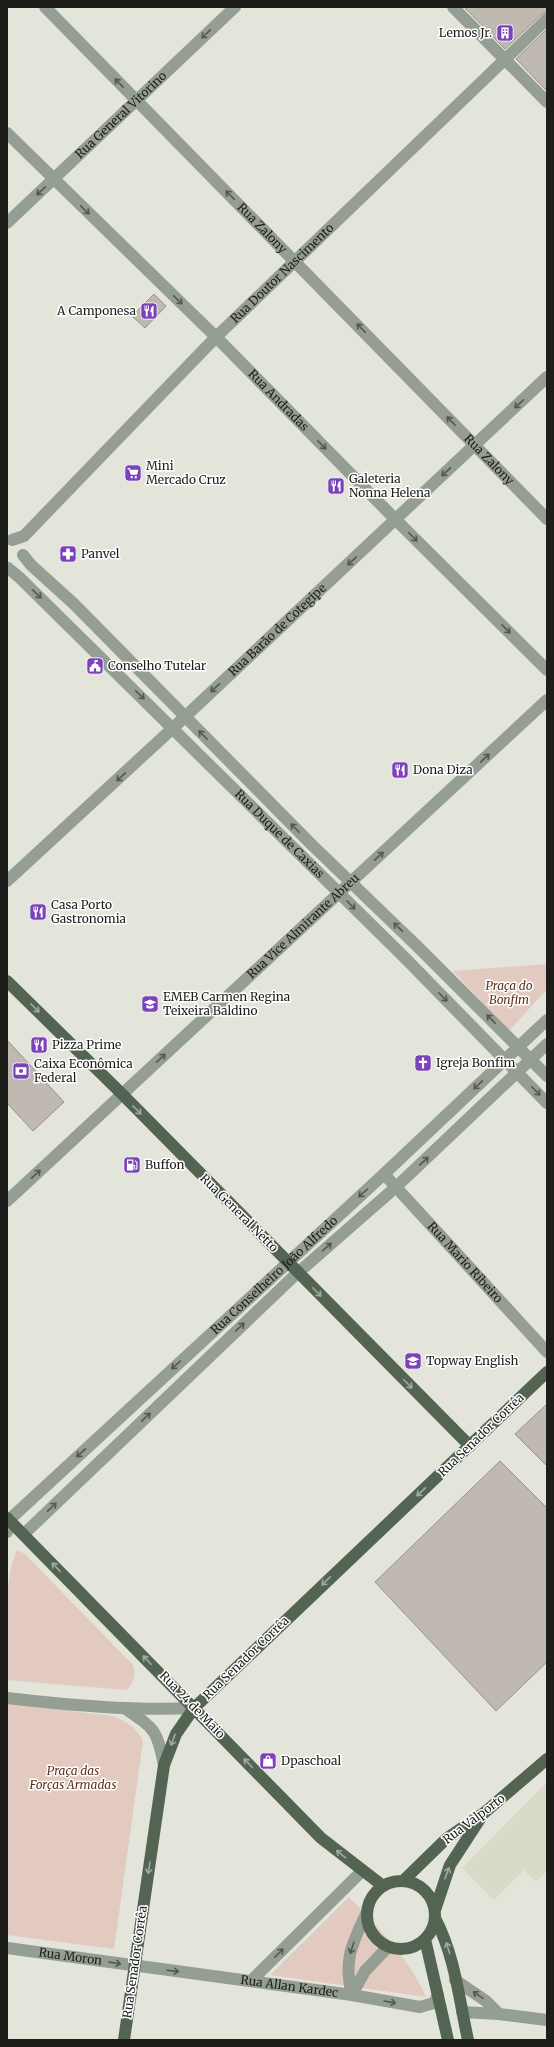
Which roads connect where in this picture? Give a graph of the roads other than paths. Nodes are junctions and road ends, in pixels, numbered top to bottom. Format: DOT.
graph roads {
  1 [pos="45,7"];
  2 [pos="235,7"];
  3 [pos="453,7"];
  4 [pos="547,19"];
  5 [pos="504,58"];
  6 [pos="136,101"];
  7 [pos="547,102"];
  8 [pos="7,134"];
  9 [pos="53,180"];
  10 [pos="7,223"];
  11 [pos="295,261"];
  12 [pos="216,337"];
  13 [pos="547,377"];
  14 [pos="475,445"];
  15 [pos="547,519"];
  16 [pos="396,520"];
  17 [pos="24,536"];
  18 [pos="10,540"];
  19 [pos="22,552"];
  20 [pos="8,568"];
  21 [pos="74,604"];
  22 [pos="61,617"];
  23 [pos="133,664"];
  24 [pos="547,670"];
  25 [pos="121,676"];
  26 [pos="547,700"];
  27 [pos="185,717"];
  28 [pos="173,728"];
  29 [pos="236,769"];
  30 [pos="225,779"];
  31 [pos="311,844"];
  32 [pos="301,855"];
  33 [pos="7,881"];
  34 [pos="351,882"];
  35 [pos="340,893"];
  36 [pos="418,947"];
  37 [pos="406,959"];
  38 [pos="7,981"];
  39 [pos="547,1020"];
  40 [pos="547,1044"];
  41 [pos="518,1046"];
  42 [pos="505,1059"];
  43 [pos="531,1060"];
  44 [pos="517,1072"];
  45 [pos="547,1076"];
  46 [pos="122,1094"];
  47 [pos="547,1103"];
  48 [pos="448,1113"];
  49 [pos="460,1126"];
  50 [pos="384,1174"];
  51 [pos="396,1187"];
  52 [pos="7,1201"];
  53 [pos="341,1213"];
  54 [pos="352,1225"];
  55 [pos="287,1262"];
  56 [pos="297,1272"];
  57 [pos="196,1347"];
  58 [pos="547,1352"];
  59 [pos="207,1359"];
  60 [pos="547,1372"];
  61 [pos="153,1386"];
  62 [pos="166,1399"];
  63 [pos="470,1446"];
  64 [pos="8,1524"];
  65 [pos="24,1534"];
  66 [pos="7,1698"];
  67 [pos="125,1708"];
  68 [pos="194,1708"];
  69 [pos="547,1759"];
  70 [pos="164,1765"];
  71 [pos="484,1813"];
  72 [pos="362,1871"];
  73 [pos="404,1880"];
  74 [pos="383,1886"];
  75 [pos="367,1912"];
  76 [pos="435,1914"];
  77 [pos="425,1939"];
  78 [pos="388,1947"];
  79 [pos="7,1948"];
  80 [pos="432,1964"];
  81 [pos="134,1966"];
  82 [pos="455,1980"];
  83 [pos="251,1981"];
  84 [pos="352,1995"];
  85 [pos="438,1995"];
  86 [pos="462,2012"];
  87 [pos="499,2014"];
  88 [pos="547,2020"];
  89 [pos="124,2040"];
  90 [pos="448,2040"];
  91 [pos="468,2040"];
  6 -- 1 [label="street, Rua Zalony, one-way"];
  2 -- 6 [label="street, Rua General Vitorino, one-way"];
  3 -- 5 [label="street"];
  4 -- 5 [label="street, Rua Doutor Nascimento"];
  5 -- 7 [label="street"];
  5 -- 11 [label="street, Rua Doutor Nascimento"];
  6 -- 9 [label="street, Rua General Vitorino"];
  11 -- 6 [label="street, Rua Zalony, one-way"];
  8 -- 9 [label="street, Rua Andradas"];
  9 -- 10 [label="street, Rua General Vitorino, one-way"];
  9 -- 12 [label="street, Rua Andradas, one-way"];
  11 -- 12 [label="street, Rua Doutor Nascimento"];
  14 -- 11 [label="street, Rua Zalony, one-way"];
  12 -- 16 [label="street, Rua Andradas, one-way"];
  12 -- 17 [label="street, Rua Doutor Nascimento"];
  13 -- 14 [label="street, Rua Barão de Cotegipe, one-way"];
  14 -- 15 [label="street, Rua Zalony"];
  14 -- 16 [label="street, Rua Barão de Cotegipe, one-way"];
  16 -- 24 [label="street, Rua Andradas, one-way"];
  16 -- 27 [label="street, Rua Barão de Cotegipe, one-way"];
  17 -- 18 [label="street, Rua Doutor Nascimento"];
  17 -- 19 [label="street"];
  18 -- 19 [label="street, Rua Duque de Caxias"];
  19 -- 20 [label="street"];
  19 -- 21 [label="street, Rua Duque de Caxias"];
  20 -- 22 [label="street, Rua Duque de Caxias, one-way"];
  21 -- 22 [label="street"];
  21 -- 23 [label="street, Rua Duque de Caxias"];
  22 -- 25 [label="street, Rua Duque de Caxias"];
  23 -- 25 [label="street"];
  23 -- 27 [label="street, Rua Duque de Caxias"];
  25 -- 28 [label="street, Rua Duque de Caxias, one-way"];
  34 -- 26 [label="street, Rua Vice Almirante Abreu, one-way"];
  27 -- 28 [label="street, Rua Barão de Cotegipe"];
  29 -- 27 [label="street, Rua Duque de Caxias, one-way"];
  28 -- 30 [label="street, Rua Duque de Caxias"];
  28 -- 33 [label="street, Rua Barão de Cotegipe, one-way"];
  29 -- 30 [label="street"];
  31 -- 29 [label="street, Rua Duque de Caxias, one-way"];
  30 -- 32 [label="street, Rua Duque de Caxias"];
  31 -- 32 [label="street"];
  31 -- 34 [label="street, Rua Duque de Caxias"];
  32 -- 35 [label="street, Rua Duque de Caxias"];
  34 -- 35 [label="street, Rua Vice Almirante Abreu"];
  36 -- 34 [label="street, Rua Duque de Caxias, one-way"];
  35 -- 37 [label="street, Rua Duque de Caxias, one-way"];
  46 -- 35 [label="street, Rua Vice Almirante Abreu, one-way"];
  36 -- 37 [label="street"];
  41 -- 36 [label="street, Rua Duque de Caxias, one-way"];
  37 -- 42 [label="street, Rua Duque de Caxias, one-way"];
  38 -- 46 [label="main road, Rua General Netto, one-way"];
  39 -- 41 [label="street, Rua Conselheiro João Alfredo"];
  40 -- 43 [label="street, Rua Conselheiro João Alfredo"];
  41 -- 42 [label="street, Rua Conselheiro João Alfredo"];
  41 -- 43 [label="street, Rua Duque de Caxias"];
  42 -- 44 [label="street, Rua Duque de Caxias"];
  42 -- 48 [label="street, Rua Conselheiro João Alfredo, one-way"];
  43 -- 44 [label="street, Rua Conselheiro João Alfredo"];
  43 -- 45 [label="street, Rua Duque de Caxias"];
  44 -- 47 [label="street, Rua Duque de Caxias, one-way"];
  44 -- 49 [label="street, Rua Conselheiro João Alfredo"];
  52 -- 46 [label="street, Rua Vice Almirante Abreu, one-way"];
  46 -- 55 [label="main road, Rua General Netto, one-way"];
  48 -- 49 [label="street"];
  48 -- 50 [label="street, Rua Conselheiro João Alfredo"];
  51 -- 49 [label="street, Rua Conselheiro João Alfredo, one-way"];
  50 -- 51 [label="street, Rua Mario Ribeiro"];
  50 -- 53 [label="street, Rua Conselheiro João Alfredo, one-way"];
  51 -- 54 [label="street, Rua Conselheiro João Alfredo"];
  51 -- 58 [label="street, Rua Mario Ribeiro"];
  53 -- 54 [label="street"];
  53 -- 55 [label="street, Rua Conselheiro João Alfredo"];
  56 -- 54 [label="street, Rua Conselheiro João Alfredo, one-way"];
  55 -- 56 [label="main road, Rua General Netto"];
  55 -- 57 [label="street, Rua Conselheiro João Alfredo"];
  59 -- 56 [label="street, Rua Conselheiro João Alfredo, one-way"];
  56 -- 63 [label="main road, Rua General Netto, one-way"];
  57 -- 59 [label="street"];
  57 -- 61 [label="street, Rua Conselheiro João Alfredo, one-way"];
  59 -- 62 [label="street, Rua Conselheiro João Alfredo"];
  60 -- 63 [label="main road, Rua Senador Corrêa"];
  61 -- 62 [label="street"];
  61 -- 64 [label="street, Rua Conselheiro João Alfredo, one-way"];
  65 -- 62 [label="street, Rua Conselheiro João Alfredo, one-way"];
  63 -- 68 [label="main road, Rua Senador Corrêa, one-way"];
  64 -- 65 [label="main road, Rua 24 de Maio"];
  68 -- 65 [label="main road, Rua 24 de Maio, one-way"];
  66 -- 67 [label="street"];
  67 -- 68 [label="street"];
  67 -- 70 [label="street"];
  68 -- 70 [label="main road, Rua Senador Corrêa, one-way"];
  72 -- 68 [label="main road, Rua 24 de Maio, one-way"];
  69 -- 71 [label="main road, Rua Valporto"];
  70 -- 81 [label="main road, Rua Senador Corrêa, one-way"];
  71 -- 73 [label="main road, Rua Valporto"];
  76 -- 71 [label="main road, one-way"];
  72 -- 74 [label="main road, Rua 24 de Maio"];
  83 -- 72 [label="street, one-way"];
  73 -- 74 [label="main road"];
  73 -- 76 [label="main road"];
  74 -- 75 [label="main road"];
  75 -- 78 [label="main road"];
  75 -- 84 [label="street, one-way"];
  76 -- 77 [label="main road"];
  82 -- 76 [label="main road, one-way"];
  77 -- 78 [label="main road"];
  77 -- 80 [label="main road"];
  78 -- 84 [label="street"];
  79 -- 81 [label="street, Rua Moron, one-way"];
  80 -- 82 [label="main road"];
  80 -- 85 [label="main road"];
  81 -- 83 [label="street, Rua Allan Kardec, one-way"];
  81 -- 89 [label="main road, Rua Senador Corrêa"];
  82 -- 86 [label="main road"];
  87 -- 82 [label="street, one-way"];
  83 -- 84 [label="street, Rua Allan Kardec"];
  84 -- 85 [label="street, Rua Allan Kardec, one-way"];
  85 -- 90 [label="main road"];
  86 -- 87 [label="street"];
  86 -- 91 [label="main road"];
  87 -- 88 [label="street"];
}
